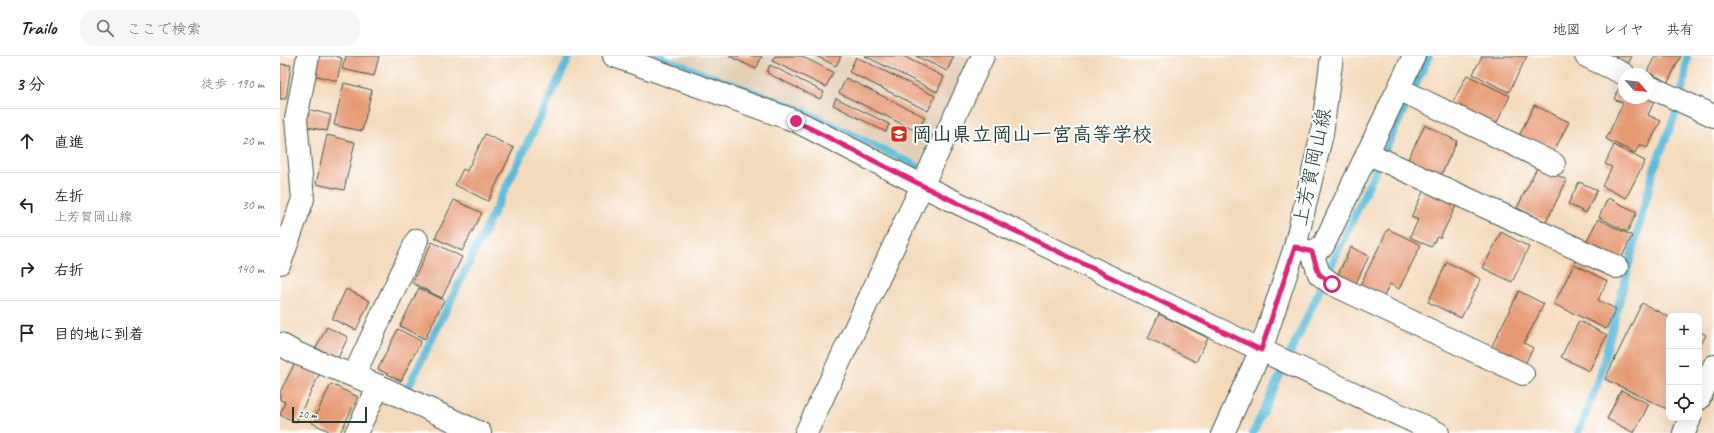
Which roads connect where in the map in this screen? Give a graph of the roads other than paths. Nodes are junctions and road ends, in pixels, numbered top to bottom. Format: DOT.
graph roads {
  1 [pos="308,56"];
  2 [pos="614,56"];
  3 [pos="983,56"];
  4 [pos="1332,56"];
  5 [pos="1414,56"];
  6 [pos="1586,56"];
  7 [pos="1618,71"];
  8 [pos="1654,89"];
  9 [pos="1408,93"];
  10 [pos="1714,116"];
  11 [pos="1377,158"];
  12 [pos="1554,164"];
  13 [pos="928,181"];
  14 [pos="417,240"];
  15 [pos="1303,250"];
  16 [pos="280,263"];
  17 [pos="1616,268"];
  18 [pos="280,344"];
  19 [pos="1261,350"];
  20 [pos="1714,366"];
  21 [pos="1523,374"];
  22 [pos="354,375"];
  23 [pos="379,386"];
  24 [pos="1702,392"];
  25 [pos="1689,421"];
  26 [pos="356,433"];
  27 [pos="480,433"];
  28 [pos="806,433"];
  29 [pos="1223,433"];
  30 [pos="1438,433"];
  31 [pos="1684,433"];
  1 -- 16 [label="street"];
  2 -- 13 [label="street"];
  3 -- 13 [label="street"];
  4 -- 15 [label="street, 上芳賀岡山線"];
  5 -- 9 [label="street"];
  6 -- 7 [label="street"];
  8 -- 10 [label="street"];
  9 -- 11 [label="street"];
  9 -- 12 [label="street"];
  11 -- 15 [label="street"];
  11 -- 17 [label="street"];
  13 -- 19 [label="street"];
  13 -- 28 [label="street"];
  14 -- 22 [label="street"];
  15 -- 19 [label="street, 上芳賀岡山線"];
  15 -- 21 [label="street"];
  18 -- 22 [label="street"];
  19 -- 29 [label="street, 上芳賀岡山線"];
  19 -- 30 [label="street"];
  20 -- 24 [label="street"];
  22 -- 23 [label="street"];
  23 -- 26 [label="street"];
  23 -- 27 [label="street"];
  25 -- 31 [label="street"];
}
